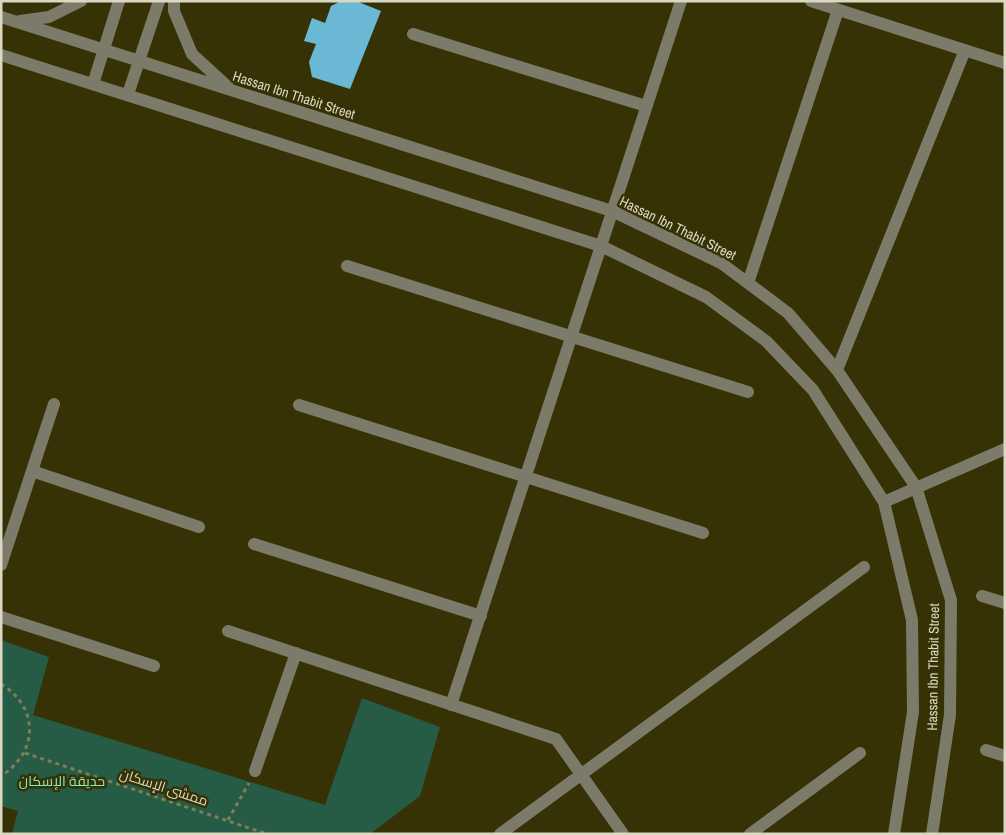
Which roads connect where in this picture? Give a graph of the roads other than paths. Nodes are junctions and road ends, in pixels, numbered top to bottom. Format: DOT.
graph roads {
  1 [pos="82,1"];
  2 [pos="119,1"];
  3 [pos="159,1"];
  4 [pos="174,1"];
  5 [pos="681,1"];
  6 [pos="810,1"];
  7 [pos="838,10"];
  8 [pos="1,17"];
  9 [pos="15,22"];
  10 [pos="413,34"];
  11 [pos="105,50"];
  12 [pos="966,50"];
  13 [pos="1,55"];
  14 [pos="139,62"];
  15 [pos="1005,62"];
  16 [pos="93,84"];
  17 [pos="233,91"];
  18 [pos="128,94"];
  19 [pos="646,106"];
  20 [pos="612,211"];
  21 [pos="601,246"];
  22 [pos="348,266"];
  23 [pos="748,283"];
  24 [pos="572,336"];
  25 [pos="837,370"];
  26 [pos="748,392"];
  27 [pos="54,404"];
  28 [pos="299,405"];
  29 [pos="1005,449"];
  30 [pos="32,471"];
  31 [pos="526,477"];
  32 [pos="916,486"];
  33 [pos="884,502"];
  34 [pos="198,527"];
  35 [pos="7,528"];
  36 [pos="703,533"];
  37 [pos="254,544"];
  38 [pos="1,565"];
  39 [pos="864,567"];
  40 [pos="982,596"];
  41 [pos="1005,603"];
  42 [pos="480,616"];
  43 [pos="1,617"];
  44 [pos="228,631"];
  45 [pos="296,654"];
  46 [pos="154,666"];
  47 [pos="451,705"];
  48 [pos="986,750"];
  49 [pos="860,753"];
  50 [pos="1005,756"];
  51 [pos="255,772"];
  52 [pos="581,774"];
  53 [pos="500,834"];
  54 [pos="623,834"];
  55 [pos="750,834"];
  56 [pos="894,834"];
  57 [pos="932,834"];
  1 -- 9 [label="street"];
  2 -- 11 [label="street"];
  3 -- 14 [label="street"];
  4 -- 17 [label="street"];
  5 -- 19 [label="street"];
  6 -- 7 [label="street"];
  7 -- 12 [label="street"];
  7 -- 23 [label="street"];
  8 -- 9 [label="street, Hassan Ibn Thabit Street"];
  9 -- 11 [label="street, Hassan Ibn Thabit Street"];
  10 -- 19 [label="street"];
  11 -- 14 [label="street, Hassan Ibn Thabit Street"];
  11 -- 16 [label="street"];
  12 -- 15 [label="street"];
  12 -- 25 [label="street"];
  13 -- 16 [label="street, Hassan Ibn Thabit Street"];
  14 -- 17 [label="street, Hassan Ibn Thabit Street"];
  14 -- 18 [label="street"];
  16 -- 18 [label="street, Hassan Ibn Thabit Street"];
  17 -- 20 [label="street, Hassan Ibn Thabit Street"];
  18 -- 21 [label="street, Hassan Ibn Thabit Street"];
  19 -- 20 [label="street"];
  20 -- 21 [label="street"];
  20 -- 23 [label="street, Hassan Ibn Thabit Street"];
  21 -- 24 [label="street"];
  21 -- 33 [label="street, Hassan Ibn Thabit Street"];
  22 -- 24 [label="street"];
  23 -- 25 [label="street, Hassan Ibn Thabit Street"];
  24 -- 26 [label="street"];
  24 -- 31 [label="street"];
  25 -- 32 [label="street, Hassan Ibn Thabit Street"];
  27 -- 30 [label="street"];
  28 -- 31 [label="street"];
  29 -- 32 [label="street"];
  30 -- 34 [label="street"];
  30 -- 35 [label="street"];
  31 -- 36 [label="street"];
  31 -- 42 [label="street"];
  32 -- 33 [label="street"];
  32 -- 57 [label="street, Hassan Ibn Thabit Street"];
  33 -- 56 [label="street, Hassan Ibn Thabit Street"];
  35 -- 38 [label="street"];
  37 -- 42 [label="street"];
  39 -- 52 [label="street"];
  40 -- 41 [label="street"];
  42 -- 47 [label="street"];
  43 -- 46 [label="street"];
  44 -- 45 [label="street"];
  45 -- 47 [label="street"];
  45 -- 51 [label="street"];
  47 -- 52 [label="street"];
  48 -- 50 [label="street"];
  49 -- 55 [label="street"];
  52 -- 53 [label="street"];
  52 -- 54 [label="street"];
}
